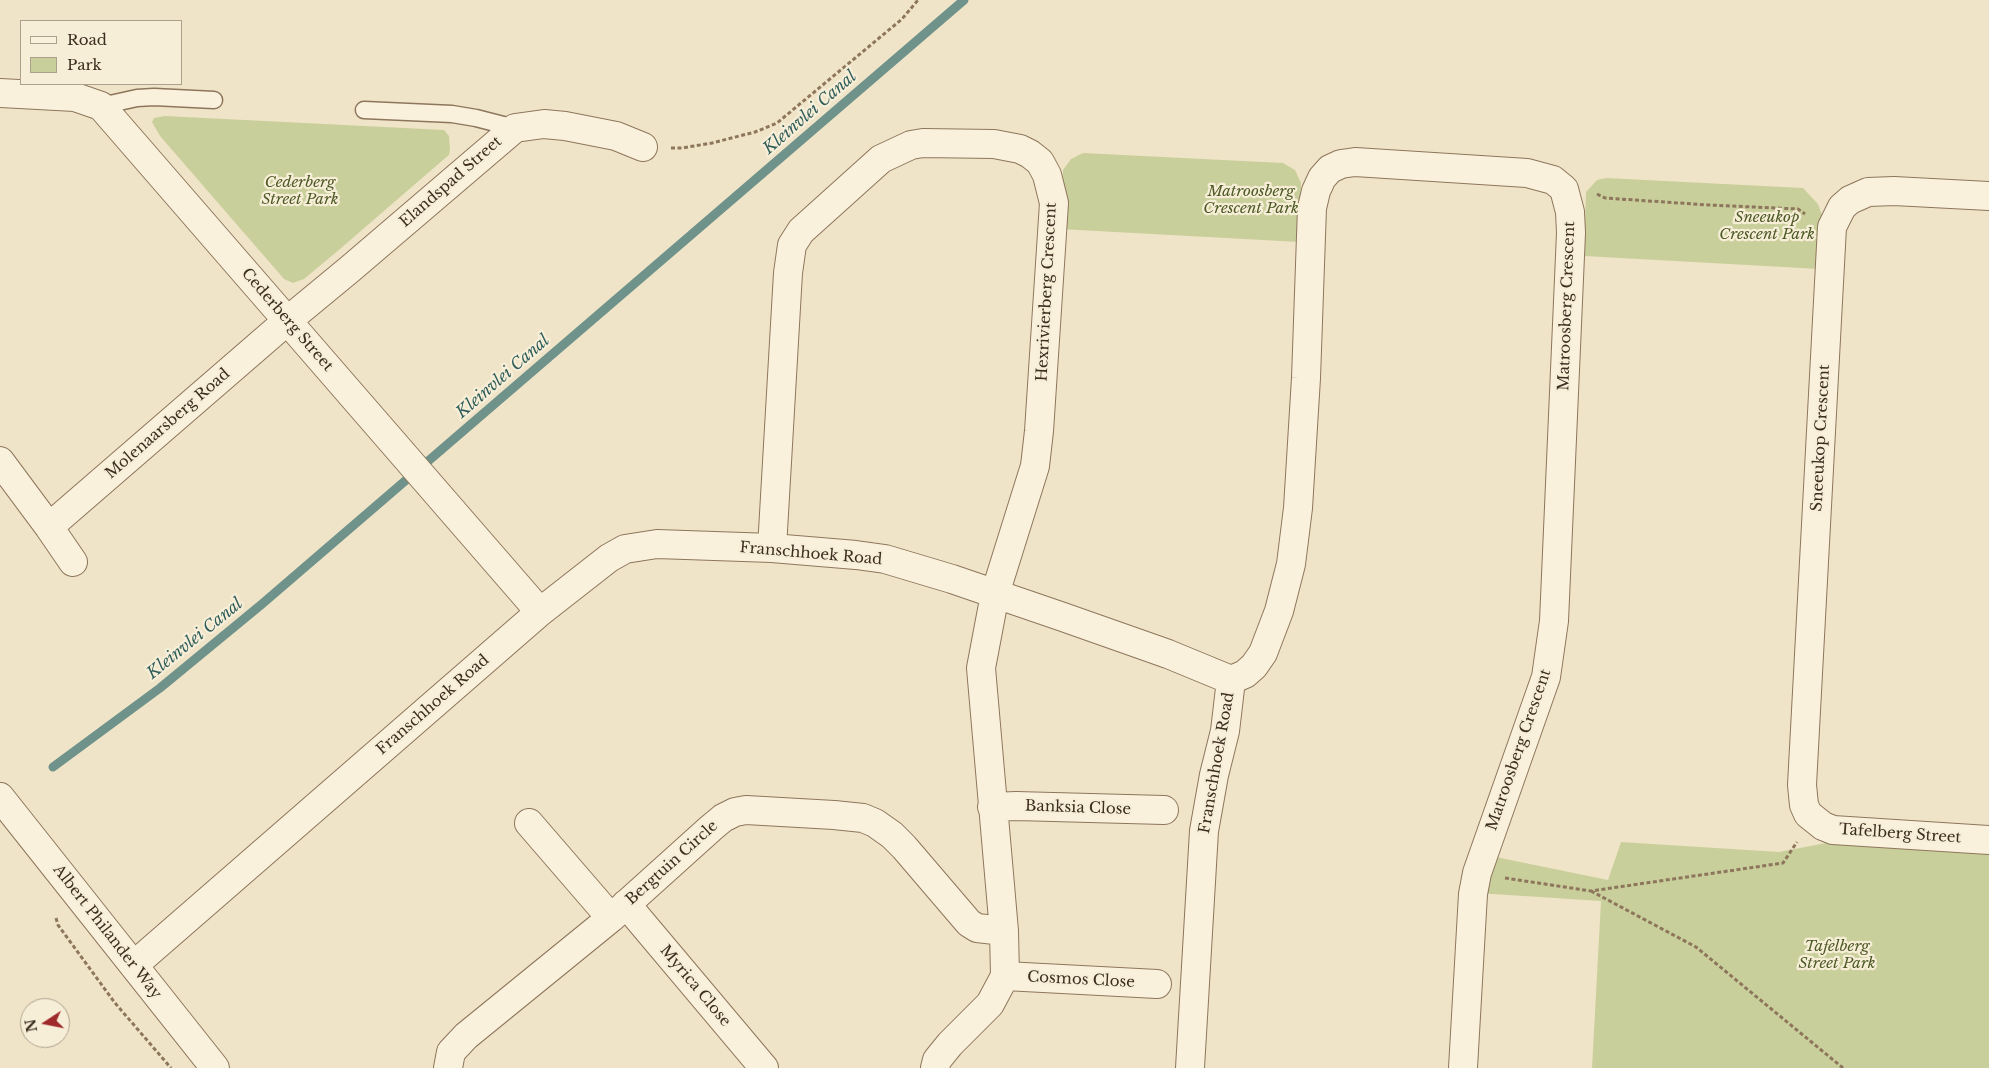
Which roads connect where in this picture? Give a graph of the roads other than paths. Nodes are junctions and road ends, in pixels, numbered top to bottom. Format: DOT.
graph roads {
  1 [pos="0,93"];
  2 [pos="214,100"];
  3 [pos="101,106"];
  4 [pos="364,110"];
  5 [pos="515,128"];
  6 [pos="643,147"];
  7 [pos="1989,196"];
  8 [pos="287,321"];
  9 [pos="0,461"];
  10 [pos="49,527"];
  11 [pos="772,548"];
  12 [pos="73,562"];
  13 [pos="995,594"];
  14 [pos="540,612"];
  15 [pos="1230,680"];
  16 [pos="0,797"];
  17 [pos="992,807"];
  18 [pos="1164,810"];
  19 [pos="1813,819"];
  20 [pos="529,824"];
  21 [pos="1989,840"];
  22 [pos="618,911"];
  23 [pos="1004,931"];
  24 [pos="134,965"];
  25 [pos="1004,976"];
  26 [pos="1157,984"];
  27 [pos="214,1068"];
  28 [pos="448,1068"];
  29 [pos="764,1068"];
  30 [pos="935,1068"];
  31 [pos="1190,1068"];
  32 [pos="1463,1068"];
  1 -- 3 [label="street"];
  2 -- 3 [label="lane"];
  3 -- 8 [label="street, Cederberg Street"];
  4 -- 5 [label="lane"];
  5 -- 6 [label="street, Elandspad Street"];
  5 -- 8 [label="street, Elandspad Street"];
  7 -- 19 [label="street, Sneeukop Crescent"];
  8 -- 10 [label="street, Molenaarsberg Road"];
  8 -- 14 [label="street, Cederberg Street"];
  9 -- 10 [label="street"];
  10 -- 12 [label="street"];
  11 -- 13 [label="street, Franschhoek Road"];
  11 -- 13 [label="street, Hexrivierberg Crescent"];
  11 -- 14 [label="street, Franschhoek Road"];
  13 -- 15 [label="street, Franschhoek Road"];
  13 -- 17 [label="street"];
  14 -- 24 [label="street, Franschhoek Road"];
  15 -- 31 [label="street, Franschhoek Road"];
  15 -- 32 [label="street, Matroosberg Crescent"];
  16 -- 24 [label="street, Albert Philander Way"];
  17 -- 18 [label="street, Banksia Close"];
  17 -- 23 [label="street"];
  19 -- 21 [label="street, Tafelberg Street"];
  20 -- 22 [label="street, Myrica Close"];
  22 -- 23 [label="street, Bergtuin Circle"];
  22 -- 28 [label="street, Bergtuin Circle"];
  22 -- 29 [label="street, Myrica Close"];
  23 -- 25 [label="street"];
  24 -- 27 [label="street, Albert Philander Way"];
  25 -- 26 [label="street, Cosmos Close"];
  25 -- 30 [label="street"];
}
